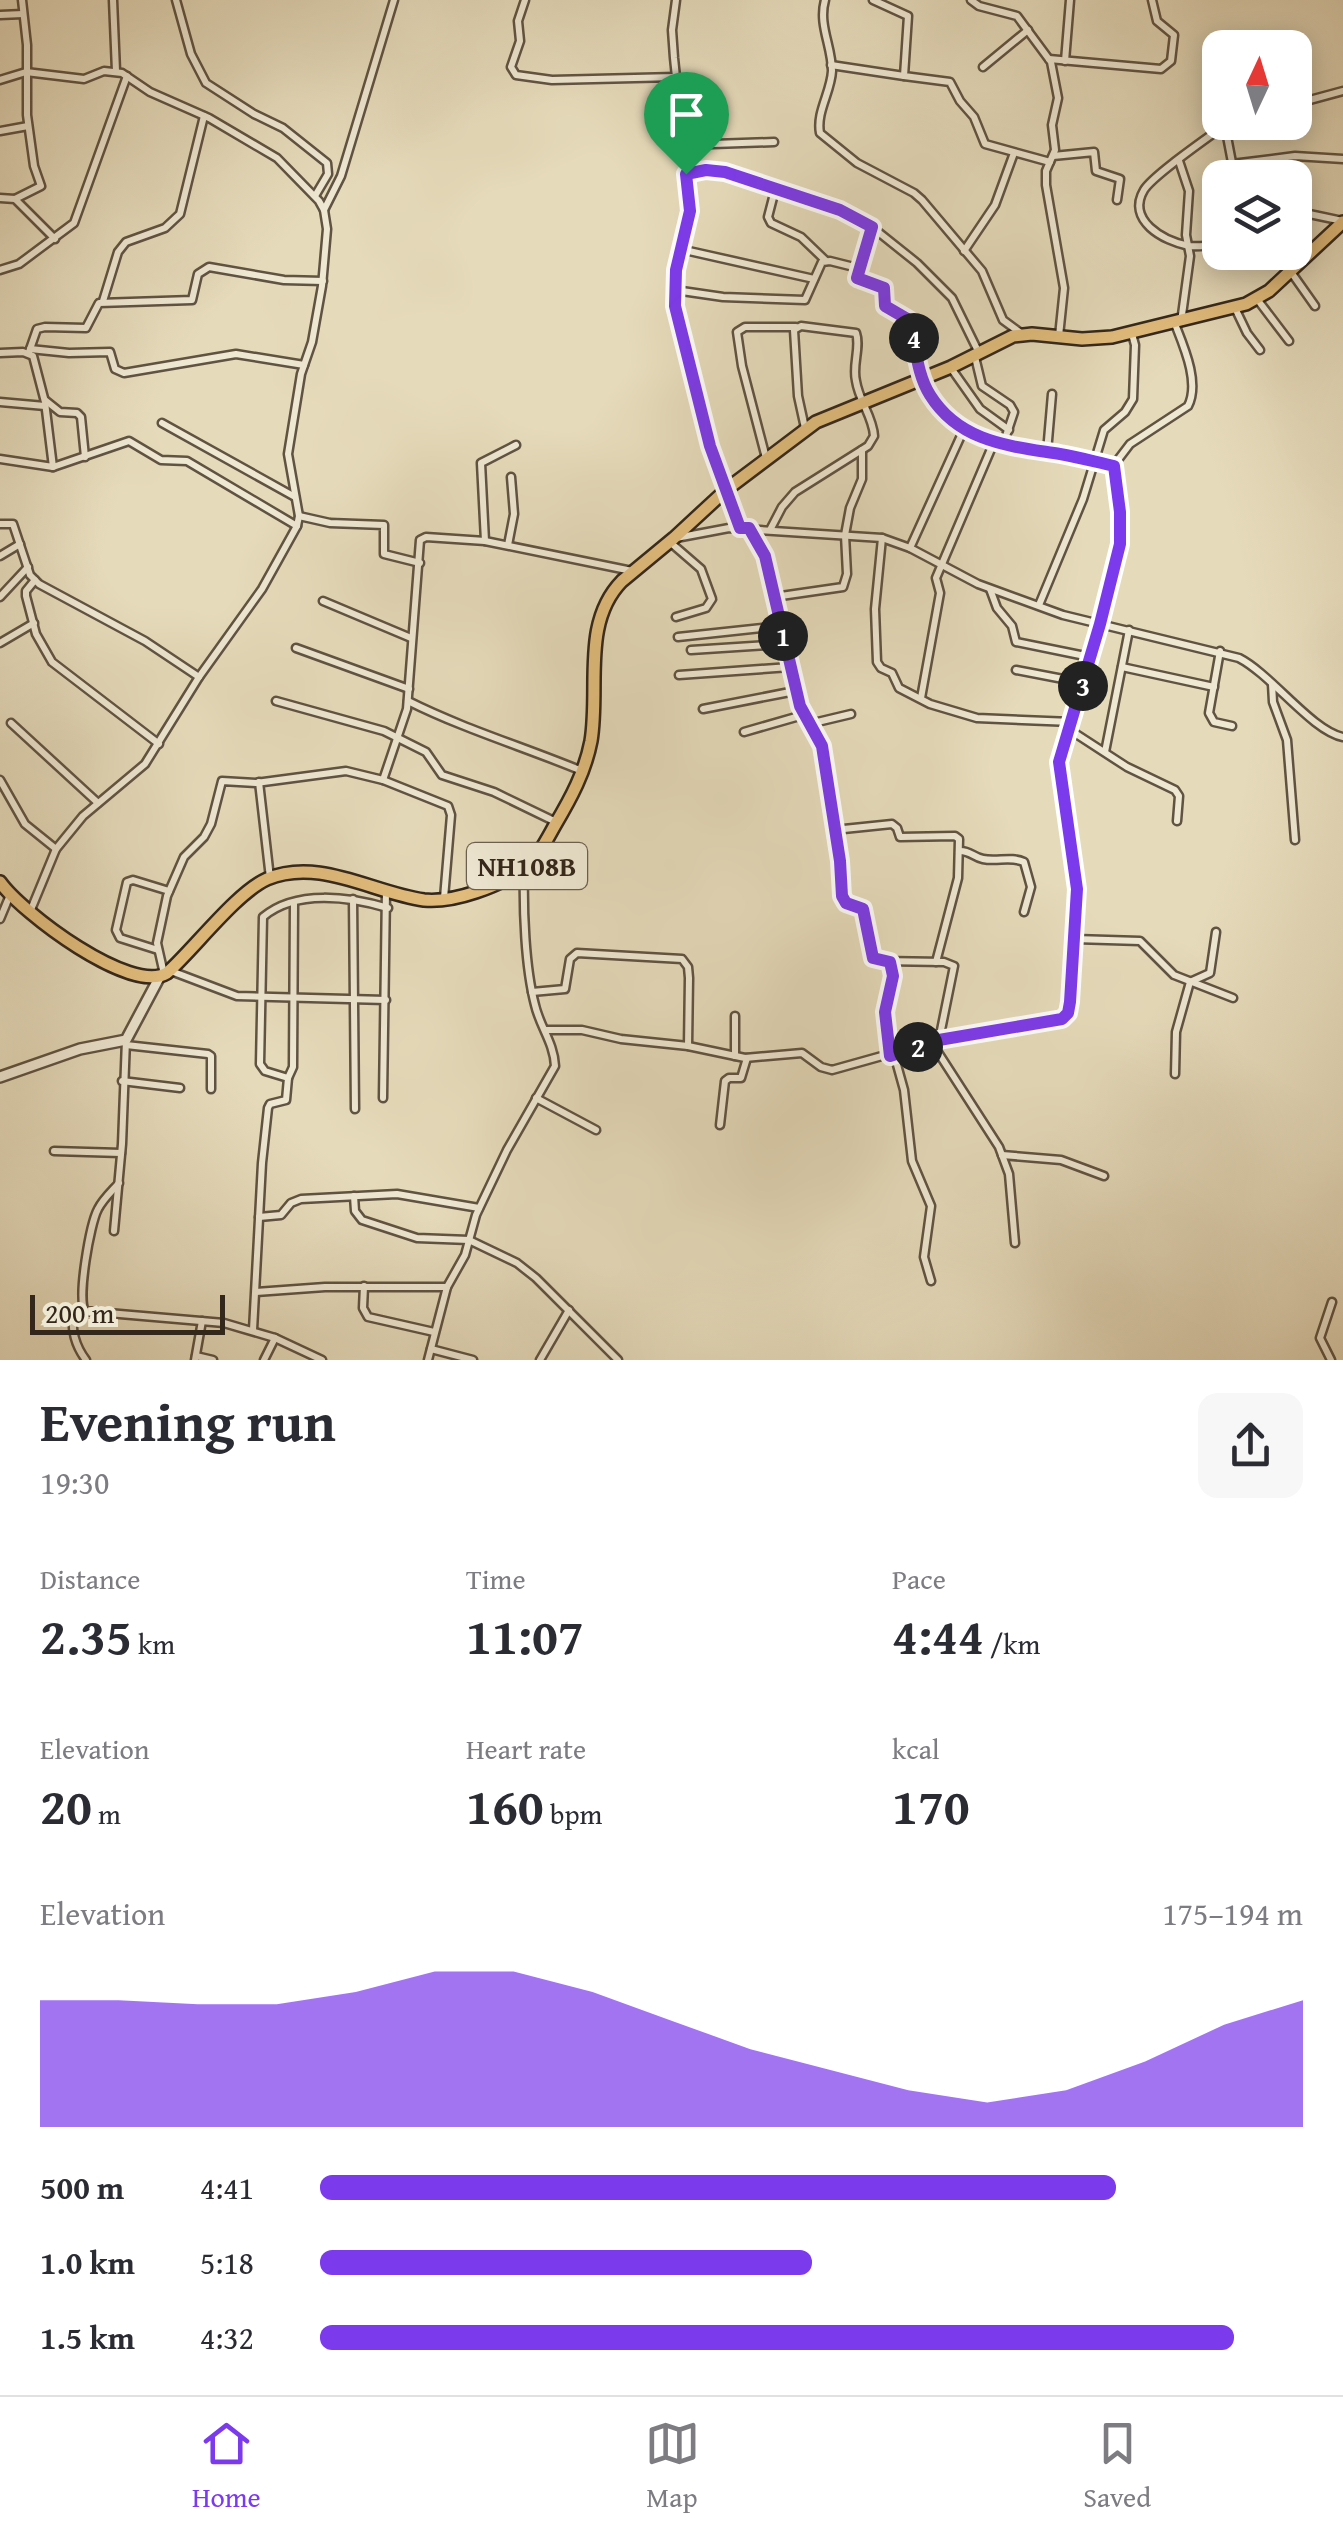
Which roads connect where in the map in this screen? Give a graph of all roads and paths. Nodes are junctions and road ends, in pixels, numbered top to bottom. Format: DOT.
graph roads {
  1 [pos="22,0"];
  2 [pos="112,0"];
  3 [pos="176,0"];
  4 [pos="394,0"];
  5 [pos="525,0"];
  6 [pos="676,0"];
  7 [pos="825,0"];
  8 [pos="874,0"];
  9 [pos="971,0"];
  10 [pos="1070,0"];
  11 [pos="1152,0"];
  12 [pos="988,4"];
  13 [pos="23,14"];
  14 [pos="0,15"];
  15 [pos="1028,30"];
  16 [pos="1049,59"];
  17 [pos="1065,61"];
  18 [pos="832,66"];
  19 [pos="984,67"];
  20 [pos="116,71"];
  21 [pos="26,72"];
  22 [pos="127,76"];
  23 [pos="676,76"];
  24 [pos="904,76"];
  25 [pos="0,80"];
  26 [pos="1343,91"];
  27 [pos="1312,99"];
  28 [pos="204,116"];
  29 [pos="29,126"];
  30 [pos="0,131"];
  31 [pos="1206,140"];
  32 [pos="774,142"];
  33 [pos="684,145"];
  34 [pos="1014,153"];
  35 [pos="1052,159"];
  36 [pos="1343,159"];
  37 [pos="1264,160"];
  38 [pos="1179,161"];
  39 [pos="686,174"];
  40 [pos="775,190"];
  41 [pos="316,196"];
  42 [pos="0,198"];
  43 [pos="15,199"];
  44 [pos="1117,200"];
  45 [pos="324,210"];
  46 [pos="1312,214"];
  47 [pos="1343,222"];
  48 [pos="872,227"];
  49 [pos="55,239"];
  50 [pos="1202,245"];
  51 [pos="1188,246"];
  52 [pos="680,249"];
  53 [pos="964,251"];
  54 [pos="826,260"];
  55 [pos="858,268"];
  56 [pos="0,270"];
  57 [pos="1292,271"];
  58 [pos="814,279"];
  59 [pos="323,281"];
  60 [pos="675,290"];
  61 [pos="1257,299"];
  62 [pos="103,302"];
  63 [pos="1316,306"];
  64 [pos="1235,308"];
  65 [pos="1178,323"];
  66 [pos="796,326"];
  67 [pos="1022,334"];
  68 [pos="1132,334"];
  69 [pos="1059,336"];
  70 [pos="1288,342"];
  71 [pos="30,350"];
  72 [pos="1260,350"];
  73 [pos="0,354"];
  74 [pos="977,354"];
  75 [pos="304,364"];
  76 [pos="950,367"];
  77 [pos="922,378"];
  78 [pos="1052,394"];
  79 [pos="0,402"];
  80 [pos="45,403"];
  81 [pos="860,404"];
  82 [pos="162,424"];
  83 [pos="805,428"];
  84 [pos="964,429"];
  85 [pos="1009,430"];
  86 [pos="994,442"];
  87 [pos="1003,445"];
  88 [pos="516,446"];
  89 [pos="862,450"];
  90 [pos="1047,452"];
  91 [pos="85,458"];
  92 [pos="766,458"];
  93 [pos="0,459"];
  94 [pos="1095,462"];
  95 [pos="53,466"];
  96 [pos="1114,466"];
  97 [pos="511,476"];
  98 [pos="727,489"];
  99 [pos="295,497"];
  100 [pos="299,516"];
  101 [pos="0,524"];
  102 [pos="297,526"];
  103 [pos="744,528"];
  104 [pos="770,530"];
  105 [pos="844,535"];
  106 [pos="882,538"];
  107 [pos="672,540"];
  108 [pos="484,542"];
  109 [pos="20,544"];
  110 [pos="508,545"];
  111 [pos="910,548"];
  112 [pos="0,556"];
  113 [pos="420,563"];
  114 [pos="941,565"];
  115 [pos="28,568"];
  116 [pos="633,571"];
  117 [pos="35,580"];
  118 [pos="990,588"];
  119 [pos="0,596"];
  120 [pos="774,598"];
  121 [pos="323,602"];
  122 [pos="1039,606"];
  123 [pos="676,617"];
  124 [pos="34,623"];
  125 [pos="1100,624"];
  126 [pos="780,626"];
  127 [pos="1129,630"];
  128 [pos="678,637"];
  129 [pos="411,638"];
  130 [pos="0,643"];
  131 [pos="784,644"];
  132 [pos="296,648"];
  133 [pos="691,650"];
  134 [pos="1220,651"];
  135 [pos="1090,657"];
  136 [pos="790,667"];
  137 [pos="1122,667"];
  138 [pos="1016,670"];
  139 [pos="679,674"];
  140 [pos="199,677"];
  141 [pos="1272,682"];
  142 [pos="1084,683"];
  143 [pos="1214,687"];
  144 [pos="408,689"];
  145 [pos="796,690"];
  146 [pos="920,698"];
  147 [pos="276,700"];
  148 [pos="408,701"];
  149 [pos="703,709"];
  150 [pos="852,714"];
  151 [pos="803,715"];
  152 [pos="11,723"];
  153 [pos="808,724"];
  154 [pos="1071,726"];
  155 [pos="1232,726"];
  156 [pos="744,732"];
  157 [pos="400,738"];
  158 [pos="1343,738"];
  159 [pos="159,744"];
  160 [pos="1104,752"];
  161 [pos="582,771"];
  162 [pos="0,780"];
  163 [pos="384,780"];
  164 [pos="259,782"];
  165 [pos="98,802"];
  166 [pos="1177,821"];
  167 [pos="557,822"];
  168 [pos="834,830"];
  169 [pos="1295,840"];
  170 [pos="56,849"];
  171 [pos="960,851"];
  172 [pos="524,868"];
  173 [pos="270,878"];
  174 [pos="0,882"];
  175 [pos="386,890"];
  176 [pos="169,891"];
  177 [pos="10,895"];
  178 [pos="353,899"];
  179 [pos="444,899"];
  180 [pos="294,904"];
  181 [pos="388,908"];
  182 [pos="1024,912"];
  183 [pos="30,913"];
  184 [pos="0,919"];
  185 [pos="1216,932"];
  186 [pos="1076,939"];
  187 [pos="158,950"];
  188 [pos="890,962"];
  189 [pos="936,962"];
  190 [pos="164,975"];
  191 [pos="1190,982"];
  192 [pos="532,992"];
  193 [pos="260,998"];
  194 [pos="294,998"];
  195 [pos="1234,998"];
  196 [pos="356,999"];
  197 [pos="386,1000"];
  198 [pos="735,1016"];
  199 [pos="546,1030"];
  200 [pos="936,1042"];
  201 [pos="126,1043"];
  202 [pos="688,1046"];
  203 [pos="892,1055"];
  204 [pos="735,1056"];
  205 [pos="747,1058"];
  206 [pos="1174,1074"];
  207 [pos="0,1078"];
  208 [pos="288,1078"];
  209 [pos="122,1080"];
  210 [pos="180,1088"];
  211 [pos="210,1089"];
  212 [pos="384,1098"];
  213 [pos="536,1098"];
  214 [pos="355,1110"];
  215 [pos="720,1126"];
  216 [pos="596,1130"];
  217 [pos="54,1151"];
  218 [pos="121,1152"];
  219 [pos="1002,1154"];
  220 [pos="1104,1176"];
  221 [pos="119,1183"];
  222 [pos="354,1196"];
  223 [pos="479,1208"];
  224 [pos="259,1217"];
  225 [pos="114,1231"];
  226 [pos="469,1240"];
  227 [pos="1014,1243"];
  228 [pos="931,1281"];
  229 [pos="364,1286"];
  230 [pos="447,1287"];
  231 [pos="256,1292"];
  232 [pos="1332,1302"];
  233 [pos="569,1310"];
  234 [pos="85,1311"];
  235 [pos="202,1321"];
  236 [pos="253,1330"];
  237 [pos="434,1332"];
  238 [pos="275,1338"];
  239 [pos="431,1349"];
  240 [pos="196,1358"];
  241 [pos="86,1360"];
  242 [pos="213,1360"];
  243 [pos="264,1360"];
  244 [pos="322,1360"];
  245 [pos="428,1360"];
  246 [pos="473,1360"];
  247 [pos="540,1360"];
  248 [pos="618,1360"];
  249 [pos="1330,1360"];
  1 -- 13 [label="street"];
  2 -- 20 [label="street"];
  3 -- 41 [label="street"];
  4 -- 45 [label="street"];
  5 -- 23 [label="street"];
  6 -- 23 [label="street"];
  7 -- 18 [label="street"];
  8 -- 24 [label="street"];
  9 -- 12 [label="street"];
  10 -- 17 [label="street"];
  11 -- 17 [label="street"];
  12 -- 15 [label="street"];
  13 -- 14 [label="street"];
  13 -- 21 [label="street"];
  15 -- 16 [label="street"];
  15 -- 19 [label="street"];
  16 -- 17 [label="street"];
  16 -- 35 [label="street"];
  18 -- 24 [label="street"];
  18 -- 53 [label="street"];
  20 -- 21 [label="street"];
  20 -- 22 [label="street"];
  21 -- 25 [label="street"];
  21 -- 29 [label="street"];
  22 -- 28 [label="street"];
  22 -- 49 [label="street"];
  23 -- 33 [label="street"];
  24 -- 34 [label="street"];
  26 -- 27 [label="street"];
  28 -- 41 [label="street"];
  28 -- 62 [label="street"];
  29 -- 30 [label="street"];
  29 -- 43 [label="street"];
  31 -- 38 [label="street"];
  32 -- 33 [label="street"];
  33 -- 39 [label="street"];
  34 -- 35 [label="street"];
  34 -- 53 [label="street"];
  35 -- 44 [label="street"];
  35 -- 69 [label="street"];
  36 -- 37 [label="street"];
  38 -- 51 [label="street"];
  38 -- 51 [label="street"];
  39 -- 40 [label="street"];
  39 -- 52 [label="street"];
  40 -- 48 [label="street"];
  40 -- 54 [label="street"];
  41 -- 45 [label="street"];
  42 -- 43 [label="street"];
  43 -- 49 [label="street"];
  45 -- 59 [label="street"];
  46 -- 47 [label="street"];
  47 -- 57 [label="highway, NH108B"];
  48 -- 55 [label="street"];
  48 -- 74 [label="street"];
  49 -- 56 [label="street"];
  50 -- 51 [label="street"];
  51 -- 65 [label="street"];
  52 -- 58 [label="street"];
  52 -- 60 [label="street"];
  53 -- 67 [label="street"];
  54 -- 55 [label="street"];
  54 -- 58 [label="street"];
  55 -- 77 [label="street"];
  57 -- 61 [label="highway, NH108B"];
  57 -- 63 [label="street"];
  58 -- 60 [label="street"];
  59 -- 62 [label="street"];
  59 -- 75 [label="street"];
  60 -- 98 [label="street"];
  61 -- 64 [label="highway, NH108B"];
  61 -- 70 [label="street"];
  62 -- 71 [label="street"];
  64 -- 65 [label="highway, NH108B"];
  64 -- 72 [label="street"];
  65 -- 68 [label="highway, NH108B"];
  65 -- 96 [label="street"];
  66 -- 81 [label="street"];
  66 -- 83 [label="street"];
  66 -- 92 [label="street"];
  67 -- 69 [label="highway, NH108B"];
  67 -- 74 [label="highway, NH108B"];
  68 -- 69 [label="highway, NH108B"];
  68 -- 94 [label="street"];
  71 -- 73 [label="street"];
  71 -- 75 [label="street"];
  71 -- 80 [label="street"];
  74 -- 76 [label="highway, NH108B"];
  74 -- 85 [label="street"];
  75 -- 99 [label="street"];
  76 -- 77 [label="highway, NH108B"];
  76 -- 85 [label="street"];
  77 -- 81 [label="highway, NH108B"];
  77 -- 84 [label="street"];
  78 -- 90 [label="street"];
  79 -- 80 [label="street"];
  80 -- 91 [label="street"];
  80 -- 95 [label="street"];
  81 -- 83 [label="highway, NH108B"];
  81 -- 89 [label="street"];
  82 -- 99 [label="street"];
  83 -- 92 [label="highway, NH108B"];
  84 -- 86 [label="street"];
  84 -- 111 [label="street"];
  85 -- 87 [label="street"];
  86 -- 87 [label="street"];
  86 -- 114 [label="street"];
  87 -- 90 [label="street"];
  88 -- 108 [label="street"];
  89 -- 104 [label="street"];
  89 -- 105 [label="street"];
  90 -- 94 [label="street"];
  91 -- 95 [label="street"];
  91 -- 102 [label="street"];
  92 -- 98 [label="highway, NH108B"];
  93 -- 95 [label="street"];
  94 -- 96 [label="street"];
  94 -- 122 [label="street"];
  96 -- 125 [label="street"];
  97 -- 110 [label="street"];
  98 -- 103 [label="street"];
  98 -- 107 [label="highway, NH108B"];
  99 -- 100 [label="street"];
  100 -- 102 [label="street"];
  100 -- 113 [label="street"];
  101 -- 109 [label="street"];
  102 -- 140 [label="street"];
  103 -- 104 [label="street"];
  103 -- 107 [label="street"];
  103 -- 120 [label="street"];
  104 -- 105 [label="street"];
  105 -- 106 [label="street"];
  105 -- 120 [label="street"];
  106 -- 111 [label="street"];
  106 -- 146 [label="street"];
  107 -- 116 [label="highway, NH108B"];
  107 -- 123 [label="street"];
  108 -- 110 [label="street"];
  108 -- 113 [label="street"];
  109 -- 112 [label="street"];
  109 -- 115 [label="street"];
  110 -- 116 [label="street"];
  111 -- 114 [label="street"];
  113 -- 129 [label="street"];
  114 -- 118 [label="street"];
  114 -- 146 [label="street"];
  115 -- 117 [label="street"];
  115 -- 119 [label="street"];
  116 -- 161 [label="highway, NH108B"];
  117 -- 124 [label="street"];
  117 -- 140 [label="street"];
  118 -- 122 [label="street"];
  118 -- 135 [label="street"];
  120 -- 126 [label="street"];
  121 -- 129 [label="street"];
  122 -- 125 [label="street"];
  124 -- 130 [label="street"];
  124 -- 159 [label="street"];
  125 -- 127 [label="street"];
  125 -- 135 [label="street"];
  126 -- 128 [label="street"];
  126 -- 131 [label="street"];
  127 -- 134 [label="street"];
  127 -- 137 [label="street"];
  129 -- 144 [label="street"];
  131 -- 133 [label="street"];
  131 -- 136 [label="street"];
  132 -- 144 [label="street"];
  134 -- 141 [label="street"];
  134 -- 143 [label="street"];
  135 -- 142 [label="street"];
  136 -- 139 [label="street"];
  136 -- 145 [label="street"];
  137 -- 143 [label="street"];
  137 -- 160 [label="street"];
  138 -- 142 [label="street"];
  140 -- 159 [label="street"];
  141 -- 158 [label="street"];
  141 -- 169 [label="street"];
  142 -- 154 [label="street"];
  143 -- 155 [label="street"];
  144 -- 148 [label="street"];
  145 -- 149 [label="street"];
  145 -- 151 [label="street"];
  146 -- 154 [label="street"];
  147 -- 157 [label="street"];
  148 -- 157 [label="street"];
  148 -- 161 [label="street"];
  150 -- 153 [label="street"];
  151 -- 153 [label="street"];
  151 -- 156 [label="street"];
  152 -- 165 [label="street"];
  153 -- 168 [label="street"];
  154 -- 160 [label="street"];
  154 -- 186 [label="street"];
  157 -- 163 [label="street"];
  157 -- 167 [label="street"];
  159 -- 165 [label="street"];
  160 -- 166 [label="street"];
  161 -- 167 [label="highway, NH108B"];
  162 -- 170 [label="street"];
  163 -- 164 [label="street"];
  163 -- 179 [label="street"];
  164 -- 173 [label="street"];
  164 -- 176 [label="street"];
  165 -- 170 [label="street"];
  167 -- 172 [label="highway, NH108B"];
  168 -- 171 [label="street"];
  168 -- 188 [label="street"];
  170 -- 183 [label="street"];
  171 -- 182 [label="street"];
  171 -- 189 [label="street"];
  172 -- 179 [label="highway, NH108B"];
  172 -- 192 [label="street"];
  173 -- 175 [label="highway, NH108B"];
  173 -- 190 [label="highway"];
  174 -- 177 [label="highway"];
  175 -- 179 [label="highway, NH108B"];
  175 -- 181 [label="street"];
  176 -- 187 [label="street"];
  176 -- 187 [label="street"];
  177 -- 183 [label="highway"];
  177 -- 184 [label="street"];
  178 -- 180 [label="street"];
  178 -- 181 [label="street"];
  178 -- 196 [label="street"];
  180 -- 193 [label="street"];
  180 -- 194 [label="street"];
  181 -- 197 [label="street"];
  183 -- 190 [label="highway"];
  185 -- 191 [label="street"];
  186 -- 191 [label="street"];
  186 -- 200 [label="street"];
  187 -- 190 [label="street"];
  188 -- 189 [label="street"];
  188 -- 203 [label="street"];
  189 -- 200 [label="street"];
  190 -- 193 [label="street"];
  190 -- 201 [label="street"];
  191 -- 195 [label="street"];
  191 -- 206 [label="street"];
  192 -- 199 [label="street"];
  192 -- 202 [label="street"];
  193 -- 194 [label="street"];
  193 -- 208 [label="street"];
  194 -- 196 [label="street"];
  194 -- 208 [label="street"];
  196 -- 197 [label="street"];
  196 -- 214 [label="street"];
  197 -- 212 [label="street"];
  198 -- 204 [label="street"];
  199 -- 202 [label="street"];
  199 -- 213 [label="street"];
  200 -- 203 [label="street"];
  200 -- 219 [label="street"];
  201 -- 207 [label="street"];
  201 -- 209 [label="street"];
  201 -- 211 [label="street"];
  202 -- 204 [label="street"];
  203 -- 205 [label="street"];
  203 -- 228 [label="street"];
  204 -- 205 [label="street"];
  205 -- 215 [label="street"];
  208 -- 224 [label="street"];
  209 -- 210 [label="street"];
  209 -- 218 [label="street"];
  213 -- 216 [label="street"];
  213 -- 223 [label="street"];
  217 -- 218 [label="street"];
  218 -- 221 [label="street"];
  219 -- 220 [label="street"];
  219 -- 227 [label="street"];
  221 -- 225 [label="street"];
  221 -- 234 [label="street"];
  222 -- 223 [label="street"];
  222 -- 224 [label="street"];
  222 -- 226 [label="street"];
  223 -- 226 [label="street"];
  224 -- 231 [label="street"];
  226 -- 230 [label="street"];
  226 -- 233 [label="street"];
  229 -- 230 [label="street"];
  229 -- 231 [label="street"];
  229 -- 237 [label="street"];
  230 -- 237 [label="street"];
  231 -- 236 [label="street"];
  232 -- 249 [label="street"];
  233 -- 247 [label="street"];
  233 -- 248 [label="street"];
  234 -- 235 [label="street"];
  234 -- 241 [label="street"];
  235 -- 236 [label="street"];
  235 -- 240 [label="street"];
  236 -- 238 [label="street"];
  237 -- 239 [label="street"];
  238 -- 243 [label="street"];
  238 -- 244 [label="street"];
  239 -- 245 [label="street"];
  239 -- 246 [label="street"];
  240 -- 242 [label="street"];
}
